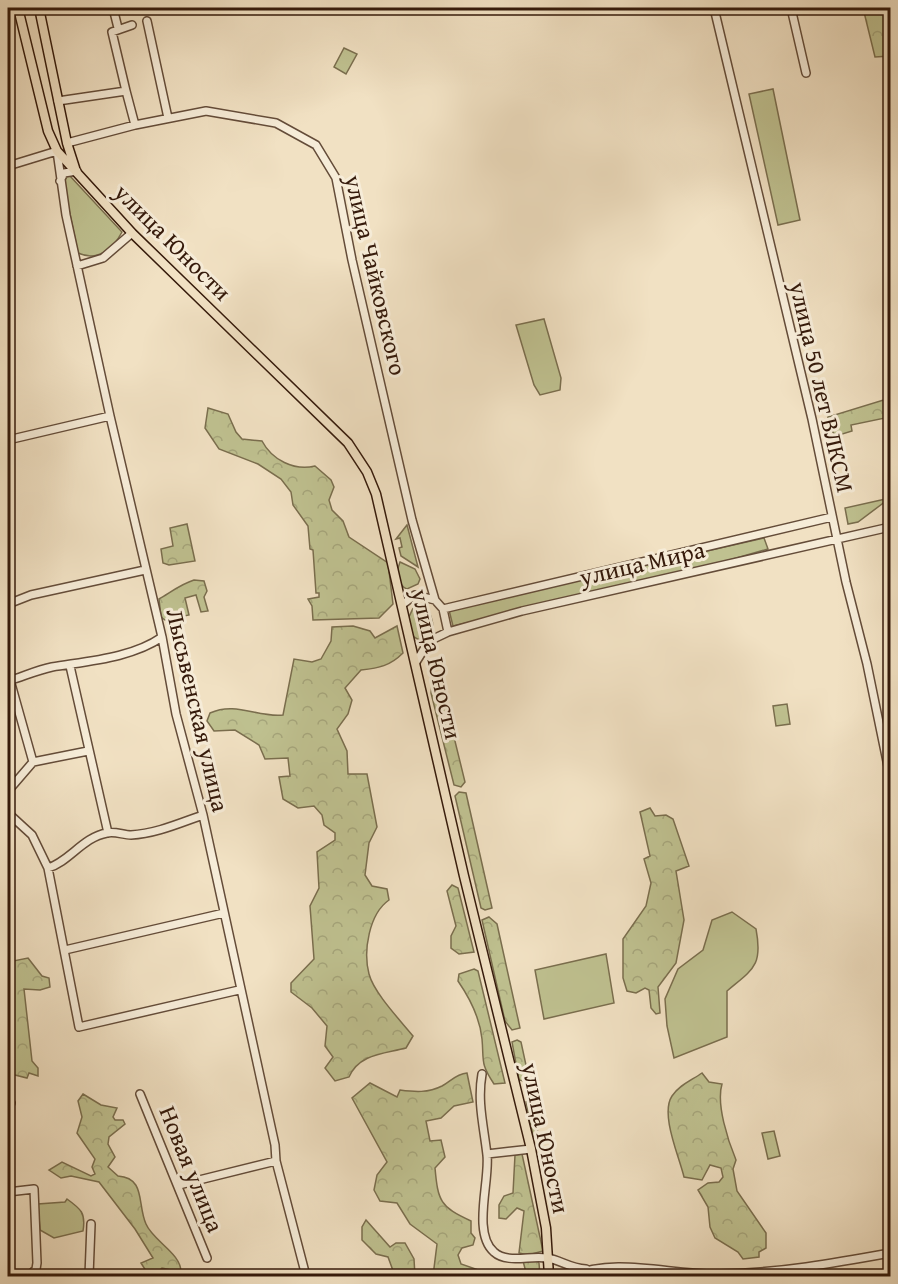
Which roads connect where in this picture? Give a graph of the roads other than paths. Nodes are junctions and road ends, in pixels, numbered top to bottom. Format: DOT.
graph roads {
  1 [pos="18,8"];
  2 [pos="39,8"];
  3 [pos="113,8"];
  4 [pos="714,8"];
  5 [pos="791,8"];
  6 [pos="147,21"];
  7 [pos="132,25"];
  8 [pos="118,28"];
  9 [pos="806,73"];
  10 [pos="126,92"];
  11 [pos="58,100"];
  12 [pos="168,118"];
  13 [pos="135,125"];
  14 [pos="67,143"];
  15 [pos="57,151"];
  16 [pos="8,166"];
  17 [pos="77,171"];
  18 [pos="60,181"];
  19 [pos="132,233"];
  20 [pos="77,266"];
  21 [pos="110,416"];
  22 [pos="8,440"];
  23 [pos="832,517"];
  24 [pos="891,527"];
  25 [pos="836,538"];
  26 [pos="145,570"];
  27 [pos="435,600"];
  28 [pos="8,604"];
  29 [pos="403,604"];
  30 [pos="442,609"];
  31 [pos="448,632"];
  32 [pos="162,637"];
  33 [pos="416,662"];
  34 [pos="70,666"];
  35 [pos="9,680"];
  36 [pos="88,751"];
  37 [pos="33,762"];
  38 [pos="891,776"];
  39 [pos="8,791"];
  40 [pos="8,813"];
  41 [pos="202,815"];
  42 [pos="108,833"];
  43 [pos="48,868"];
  44 [pos="224,913"];
  45 [pos="65,950"];
  46 [pos="239,990"];
  47 [pos="482,1074"];
  48 [pos="140,1094"];
  49 [pos="531,1149"];
  50 [pos="487,1154"];
  51 [pos="276,1161"];
  52 [pos="179,1185"];
  53 [pos="8,1192"];
  54 [pos="91,1224"];
  55 [pos="891,1253"];
  56 [pos="207,1258"];
  57 [pos="549,1258"];
  58 [pos="592,1269"];
  59 [pos="30,1276"];
  60 [pos="89,1276"];
  61 [pos="306,1276"];
  62 [pos="549,1276"];
  63 [pos="571,1276"];
  1 -- 15 [label="main road, Лысьвенская улица"];
  2 -- 11 [label="main road"];
  3 -- 8 [label="street"];
  4 -- 23 [label="street, улица 50 лет ВЛКСМ"];
  5 -- 9 [label="street"];
  6 -- 12 [label="street"];
  7 -- 8 [label="street"];
  8 -- 10 [label="street"];
  10 -- 11 [label="street"];
  10 -- 13 [label="street"];
  11 -- 14 [label="main road"];
  12 -- 13 [label="street, улица Чайковского"];
  12 -- 27 [label="street, улица Чайковского"];
  13 -- 14 [label="street, улица Чайковского"];
  14 -- 15 [label="main road"];
  14 -- 17 [label="main road"];
  15 -- 16 [label="street"];
  15 -- 17 [label="main road, Лысьвенская улица"];
  15 -- 18 [label="street, Лысьвенская улица"];
  17 -- 18 [label="street"];
  17 -- 19 [label="main road, улица Юности"];
  18 -- 20 [label="street, Лысьвенская улица"];
  19 -- 20 [label="street"];
  19 -- 29 [label="main road, улица Юности"];
  20 -- 21 [label="street, Лысьвенская улица"];
  21 -- 22 [label="street"];
  21 -- 26 [label="street, Лысьвенская улица"];
  23 -- 25 [label="street, улица 50 лет ВЛКСМ"];
  23 -- 30 [label="street, улица Мира"];
  24 -- 25 [label="street, улица Мира"];
  25 -- 31 [label="street, улица Мира"];
  25 -- 38 [label="street, улица 50 лет ВЛКСМ"];
  26 -- 28 [label="street"];
  26 -- 32 [label="street, Лысьвенская улица"];
  27 -- 29 [label="street"];
  27 -- 30 [label="street, улица Чайковского"];
  29 -- 33 [label="main road, улица Юности"];
  30 -- 31 [label="street, улица Чайковского"];
  31 -- 33 [label="street, улица Мира"];
  32 -- 34 [label="street"];
  32 -- 41 [label="street, Лысьвенская улица"];
  33 -- 49 [label="main road, улица Юности"];
  34 -- 35 [label="street"];
  34 -- 36 [label="street"];
  35 -- 37 [label="street"];
  36 -- 37 [label="street"];
  36 -- 42 [label="street"];
  37 -- 39 [label="street"];
  40 -- 43 [label="street"];
  41 -- 42 [label="street"];
  41 -- 44 [label="street, Лысьвенская улица"];
  42 -- 43 [label="street"];
  43 -- 45 [label="street"];
  44 -- 45 [label="street"];
  44 -- 46 [label="street, Лысьвенская улица"];
  45 -- 46 [label="street"];
  46 -- 51 [label="street, Лысьвенская улица"];
  47 -- 50 [label="street"];
  48 -- 52 [label="street, Новая улица"];
  49 -- 50 [label="street"];
  49 -- 57 [label="main road, улица Юности"];
  50 -- 57 [label="street"];
  51 -- 52 [label="street"];
  51 -- 61 [label="street, Лысьвенская улица"];
  52 -- 56 [label="street, Новая улица"];
  53 -- 59 [label="street"];
  54 -- 60 [label="street"];
  55 -- 58 [label="street"];
  57 -- 58 [label="street"];
  57 -- 62 [label="main road, улица Юности"];
  58 -- 63 [label="street"];
}
